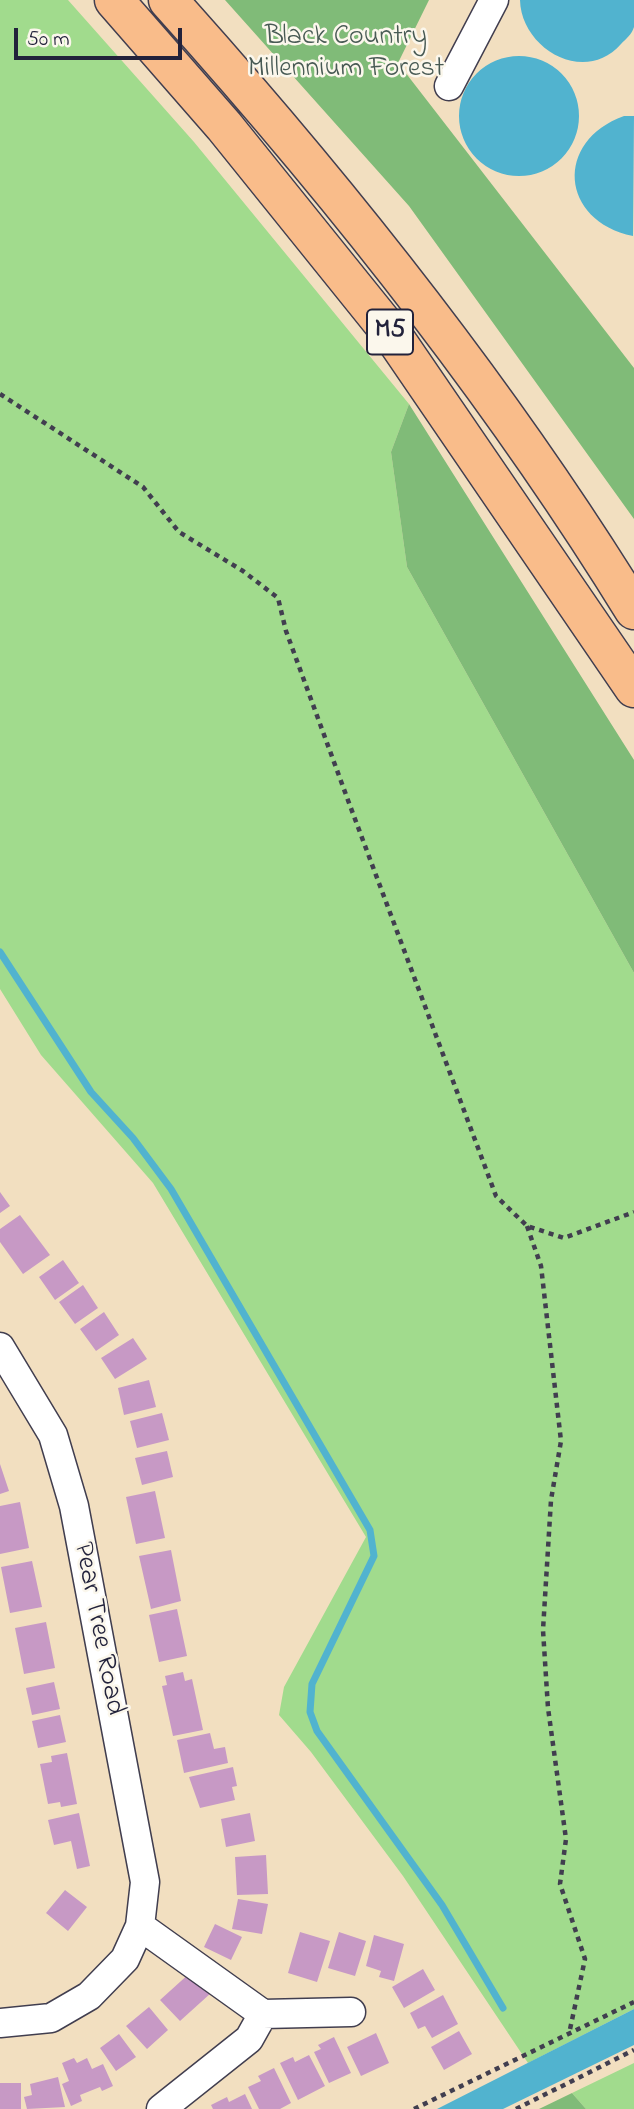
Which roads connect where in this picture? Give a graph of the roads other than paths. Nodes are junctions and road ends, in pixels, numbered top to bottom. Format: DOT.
graph roads {
  1 [pos="114,0"];
  2 [pos="168,0"];
  3 [pos="494,0"];
  4 [pos="449,86"];
  5 [pos="634,610"];
  6 [pos="634,688"];
  7 [pos="0,1347"];
  8 [pos="140,1926"];
  9 [pos="351,2012"];
  10 [pos="263,2014"];
  11 [pos="0,2023"];
  12 [pos="161,2109"];
  1 -- 6 [label="highway, M5"];
  2 -- 5 [label="highway, M5"];
  3 -- 4 [label="street"];
  7 -- 8 [label="street, Pear Tree Road"];
  8 -- 10 [label="street"];
  8 -- 11 [label="street, Pear Tree Road"];
  9 -- 10 [label="street"];
  10 -- 12 [label="street"];
}
